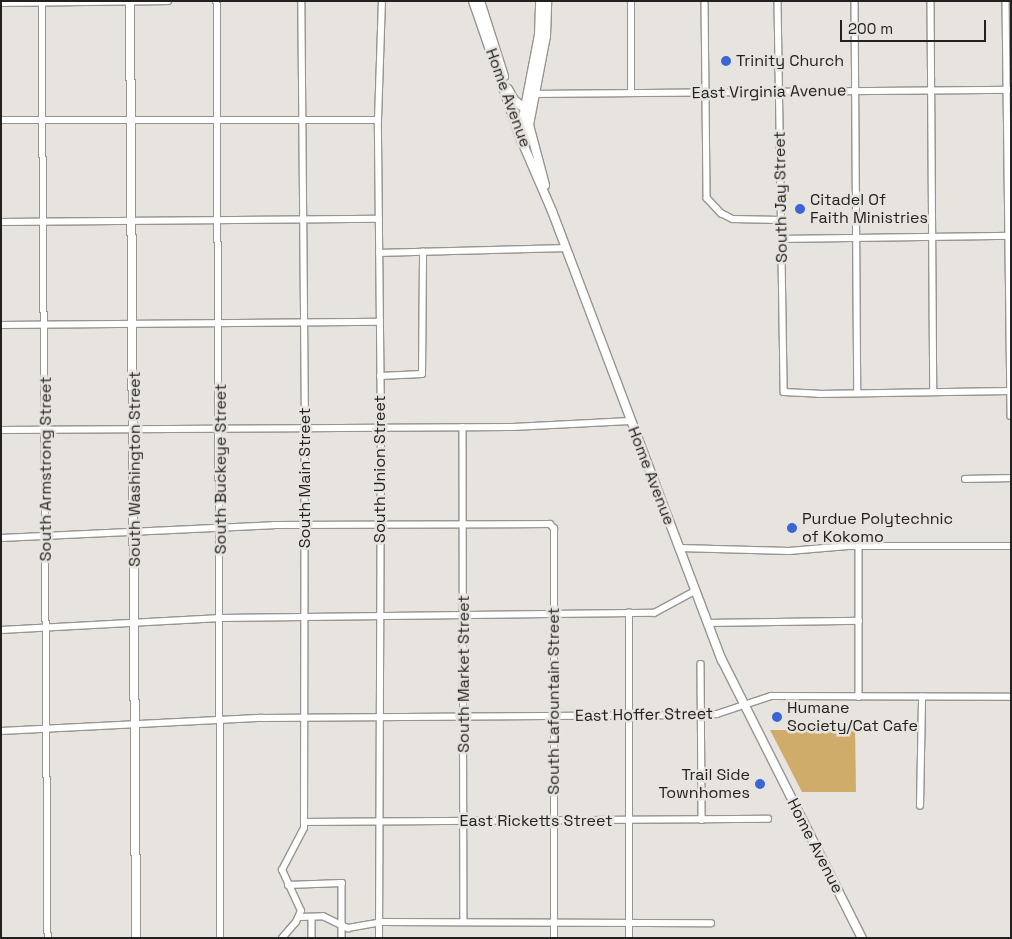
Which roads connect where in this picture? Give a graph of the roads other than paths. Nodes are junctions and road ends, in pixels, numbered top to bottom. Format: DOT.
graph roads {
  1 [pos="168,1"];
  2 [pos="217,1"];
  3 [pos="300,1"];
  4 [pos="382,1"];
  5 [pos="473,1"];
  6 [pos="480,1"];
  7 [pos="540,1"];
  8 [pos="547,1"];
  9 [pos="631,1"];
  10 [pos="705,1"];
  11 [pos="778,1"];
  12 [pos="855,1"];
  13 [pos="931,1"];
  14 [pos="1006,1"];
  15 [pos="42,2"];
  16 [pos="130,2"];
  17 [pos="1,3"];
  18 [pos="855,90"];
  19 [pos="931,90"];
  20 [pos="1009,90"];
  21 [pos="780,92"];
  22 [pos="632,93"];
  23 [pos="705,93"];
  24 [pos="531,94"];
  25 [pos="528,110"];
  26 [pos="302,119"];
  27 [pos="1,120"];
  28 [pos="131,120"];
  29 [pos="218,120"];
  30 [pos="378,120"];
  31 [pos="43,121"];
  32 [pos="529,155"];
  33 [pos="552,211"];
  34 [pos="379,219"];
  35 [pos="303,220"];
  36 [pos="781,220"];
  37 [pos="132,221"];
  38 [pos="219,221"];
  39 [pos="1,222"];
  40 [pos="44,222"];
  41 [pos="1009,236"];
  42 [pos="856,238"];
  43 [pos="932,238"];
  44 [pos="782,239"];
  45 [pos="565,248"];
  46 [pos="423,252"];
  47 [pos="379,253"];
  48 [pos="380,322"];
  49 [pos="220,323"];
  50 [pos="304,323"];
  51 [pos="45,324"];
  52 [pos="133,324"];
  53 [pos="1,325"];
  54 [pos="380,376"];
  55 [pos="1010,391"];
  56 [pos="934,392"];
  57 [pos="858,393"];
  58 [pos="1011,416"];
  59 [pos="630,421"];
  60 [pos="381,426"];
  61 [pos="305,427"];
  62 [pos="463,427"];
  63 [pos="134,428"];
  64 [pos="221,428"];
  65 [pos="46,429"];
  66 [pos="1,430"];
  67 [pos="1011,478"];
  68 [pos="965,479"];
  69 [pos="304,524"];
  70 [pos="380,524"];
  71 [pos="465,524"];
  72 [pos="221,527"];
  73 [pos="135,532"];
  74 [pos="47,536"];
  75 [pos="1,538"];
  76 [pos="859,546"];
  77 [pos="1011,546"];
  78 [pos="679,548"];
  79 [pos="695,591"];
  80 [pos="629,613"];
  81 [pos="554,614"];
  82 [pos="465,615"];
  83 [pos="304,616"];
  84 [pos="380,616"];
  85 [pos="221,618"];
  86 [pos="859,621"];
  87 [pos="136,623"];
  88 [pos="708,623"];
  89 [pos="47,627"];
  90 [pos="1,630"];
  91 [pos="701,664"];
  92 [pos="1011,696"];
  93 [pos="859,697"];
  94 [pos="922,697"];
  95 [pos="744,706"];
  96 [pos="702,715"];
  97 [pos="629,716"];
  98 [pos="554,717"];
  99 [pos="380,718"];
  100 [pos="464,718"];
  101 [pos="221,719"];
  102 [pos="304,719"];
  103 [pos="136,724"];
  104 [pos="48,729"];
  105 [pos="1,730"];
  106 [pos="920,806"];
  107 [pos="768,819"];
  108 [pos="554,820"];
  109 [pos="629,820"];
  110 [pos="702,820"];
  111 [pos="379,821"];
  112 [pos="304,822"];
  113 [pos="464,822"];
  114 [pos="288,885"];
  115 [pos="300,917"];
  116 [pos="312,917"];
  117 [pos="464,921"];
  118 [pos="554,921"];
  119 [pos="629,922"];
  120 [pos="711,922"];
  121 [pos="379,924"];
  122 [pos="342,925"];
  123 [pos="48,938"];
  124 [pos="136,938"];
  125 [pos="221,938"];
  126 [pos="282,938"];
  127 [pos="312,938"];
  128 [pos="342,938"];
  129 [pos="379,938"];
  130 [pos="554,938"];
  131 [pos="629,938"];
  132 [pos="862,938"];
  1 -- 16 [label="street"];
  2 -- 29 [label="street, South Buckeye Street"];
  3 -- 26 [label="street, South Main Street"];
  4 -- 30 [label="street, South Union Street"];
  5 -- 32 [label="main road, Home Avenue"];
  6 -- 25 [label="main road, Home Avenue"];
  7 -- 24 [label="main road"];
  8 -- 24 [label="main road"];
  9 -- 22 [label="street"];
  10 -- 23 [label="street"];
  11 -- 21 [label="street, South Jay Street"];
  12 -- 18 [label="street"];
  13 -- 19 [label="street"];
  14 -- 20 [label="street"];
  15 -- 16 [label="street"];
  15 -- 17 [label="street"];
  15 -- 31 [label="street, South Armstrong Street"];
  16 -- 28 [label="main road, South Washington Street"];
  18 -- 19 [label="street, East Virginia Avenue"];
  18 -- 21 [label="street, East Virginia Avenue"];
  18 -- 42 [label="street"];
  19 -- 20 [label="street, East Virginia Avenue"];
  19 -- 43 [label="street"];
  20 -- 41 [label="street"];
  21 -- 23 [label="street, East Virginia Avenue"];
  21 -- 36 [label="street, South Jay Street"];
  22 -- 23 [label="street, East Virginia Avenue"];
  22 -- 24 [label="street, East Virginia Avenue"];
  23 -- 36 [label="street"];
  24 -- 25 [label="main road"];
  25 -- 32 [label="main road"];
  25 -- 33 [label="main road"];
  26 -- 29 [label="street"];
  26 -- 30 [label="street"];
  26 -- 35 [label="street, South Main Street"];
  27 -- 31 [label="street"];
  28 -- 29 [label="street"];
  28 -- 31 [label="street"];
  28 -- 37 [label="main road, South Washington Street"];
  29 -- 38 [label="street, South Buckeye Street"];
  30 -- 34 [label="street, South Union Street"];
  31 -- 40 [label="street, South Armstrong Street"];
  32 -- 33 [label="main road, Home Avenue"];
  33 -- 45 [label="main road, Home Avenue"];
  34 -- 35 [label="street"];
  34 -- 47 [label="street, South Union Street"];
  35 -- 38 [label="street"];
  35 -- 50 [label="street, South Main Street"];
  36 -- 44 [label="street, South Jay Street"];
  37 -- 38 [label="street"];
  37 -- 40 [label="street"];
  37 -- 52 [label="main road, South Washington Street"];
  38 -- 49 [label="street, South Buckeye Street"];
  39 -- 40 [label="street"];
  40 -- 51 [label="street, South Armstrong Street"];
  41 -- 43 [label="street"];
  41 -- 55 [label="street"];
  42 -- 43 [label="street"];
  42 -- 44 [label="street"];
  42 -- 57 [label="street"];
  43 -- 56 [label="street"];
  44 -- 57 [label="street, South Jay Street"];
  45 -- 46 [label="street"];
  45 -- 59 [label="main road, Home Avenue"];
  46 -- 47 [label="street"];
  46 -- 54 [label="street"];
  47 -- 48 [label="street, South Union Street"];
  48 -- 50 [label="street"];
  48 -- 54 [label="street, South Union Street"];
  49 -- 50 [label="street"];
  49 -- 52 [label="street"];
  49 -- 64 [label="street, South Buckeye Street"];
  50 -- 61 [label="street, South Main Street"];
  51 -- 52 [label="street"];
  51 -- 53 [label="street"];
  51 -- 65 [label="street, South Armstrong Street"];
  52 -- 63 [label="main road, South Washington Street"];
  54 -- 60 [label="street, South Union Street"];
  55 -- 56 [label="street"];
  55 -- 58 [label="street"];
  56 -- 57 [label="street"];
  59 -- 62 [label="street"];
  59 -- 78 [label="main road, Home Avenue"];
  60 -- 61 [label="street"];
  60 -- 62 [label="street"];
  60 -- 70 [label="street, South Union Street"];
  61 -- 64 [label="street"];
  61 -- 69 [label="street, South Main Street"];
  62 -- 71 [label="street, South Market Street"];
  63 -- 64 [label="street"];
  63 -- 65 [label="street"];
  63 -- 73 [label="main road, South Washington Street"];
  64 -- 72 [label="street, South Buckeye Street"];
  65 -- 66 [label="street"];
  65 -- 74 [label="street, South Armstrong Street"];
  67 -- 68 [label="street"];
  69 -- 70 [label="street"];
  69 -- 72 [label="street"];
  69 -- 83 [label="street, South Main Street"];
  70 -- 71 [label="street"];
  70 -- 84 [label="street, South Union Street"];
  71 -- 81 [label="street, South Lafountain Street"];
  71 -- 82 [label="street, South Market Street"];
  72 -- 73 [label="street"];
  72 -- 85 [label="street, South Buckeye Street"];
  73 -- 74 [label="street"];
  73 -- 87 [label="main road, South Washington Street"];
  74 -- 75 [label="street"];
  74 -- 89 [label="street, South Armstrong Street"];
  76 -- 77 [label="street"];
  76 -- 78 [label="street"];
  76 -- 86 [label="street"];
  78 -- 79 [label="main road, Home Avenue"];
  79 -- 80 [label="street"];
  79 -- 88 [label="main road, Home Avenue"];
  80 -- 81 [label="street"];
  80 -- 97 [label="street"];
  81 -- 82 [label="street"];
  81 -- 98 [label="street, South Lafountain Street"];
  82 -- 84 [label="street"];
  82 -- 100 [label="street, South Market Street"];
  83 -- 84 [label="street"];
  83 -- 85 [label="street"];
  83 -- 102 [label="street, South Main Street"];
  84 -- 99 [label="street, South Union Street"];
  85 -- 87 [label="street"];
  85 -- 101 [label="street, South Buckeye Street"];
  86 -- 88 [label="street"];
  86 -- 93 [label="street"];
  87 -- 89 [label="street"];
  87 -- 103 [label="main road, South Washington Street"];
  88 -- 95 [label="main road, Home Avenue"];
  89 -- 90 [label="street"];
  89 -- 104 [label="street, South Armstrong Street"];
  91 -- 96 [label="street"];
  92 -- 94 [label="street, East Hoffer Street"];
  93 -- 94 [label="street, East Hoffer Street"];
  93 -- 95 [label="street, East Hoffer Street"];
  94 -- 106 [label="street"];
  95 -- 96 [label="street, East Hoffer Street"];
  95 -- 132 [label="main road, Home Avenue"];
  96 -- 97 [label="street, East Hoffer Street"];
  96 -- 110 [label="street"];
  97 -- 98 [label="street, East Hoffer Street"];
  97 -- 109 [label="street"];
  98 -- 100 [label="street, East Hoffer Street"];
  98 -- 108 [label="street, South Lafountain Street"];
  99 -- 100 [label="street, East Hoffer Street"];
  99 -- 102 [label="street, East Hoffer Street"];
  99 -- 111 [label="street, South Union Street"];
  100 -- 113 [label="street, South Market Street"];
  101 -- 102 [label="street, East Hoffer Street"];
  101 -- 103 [label="street, East Hoffer Street"];
  101 -- 125 [label="street, South Buckeye Street"];
  102 -- 112 [label="street, South Main Street"];
  103 -- 104 [label="street, East Hoffer Street"];
  103 -- 124 [label="main road, South Washington Street"];
  104 -- 105 [label="street, East Hoffer Street"];
  104 -- 123 [label="street, South Armstrong Street"];
  107 -- 110 [label="street, East Ricketts Street"];
  108 -- 109 [label="street, East Ricketts Street"];
  108 -- 113 [label="street, East Ricketts Street"];
  108 -- 118 [label="street, South Lafountain Street"];
  109 -- 110 [label="street, East Ricketts Street"];
  109 -- 119 [label="street"];
  111 -- 112 [label="street, East Ricketts Street"];
  111 -- 113 [label="street, East Ricketts Street"];
  111 -- 121 [label="street, South Union Street"];
  112 -- 114 [label="street, South Main Street"];
  113 -- 117 [label="street, South Market Street"];
  114 -- 115 [label="street, South Main Street"];
  114 -- 122 [label="street"];
  115 -- 116 [label="street"];
  115 -- 126 [label="street"];
  116 -- 122 [label="street"];
  116 -- 127 [label="street"];
  117 -- 118 [label="street"];
  117 -- 121 [label="street"];
  118 -- 119 [label="street"];
  118 -- 130 [label="street, South Lafountain Street"];
  119 -- 120 [label="street"];
  119 -- 131 [label="street"];
  121 -- 122 [label="street"];
  121 -- 129 [label="street, South Union Street"];
  122 -- 128 [label="street"];
}
